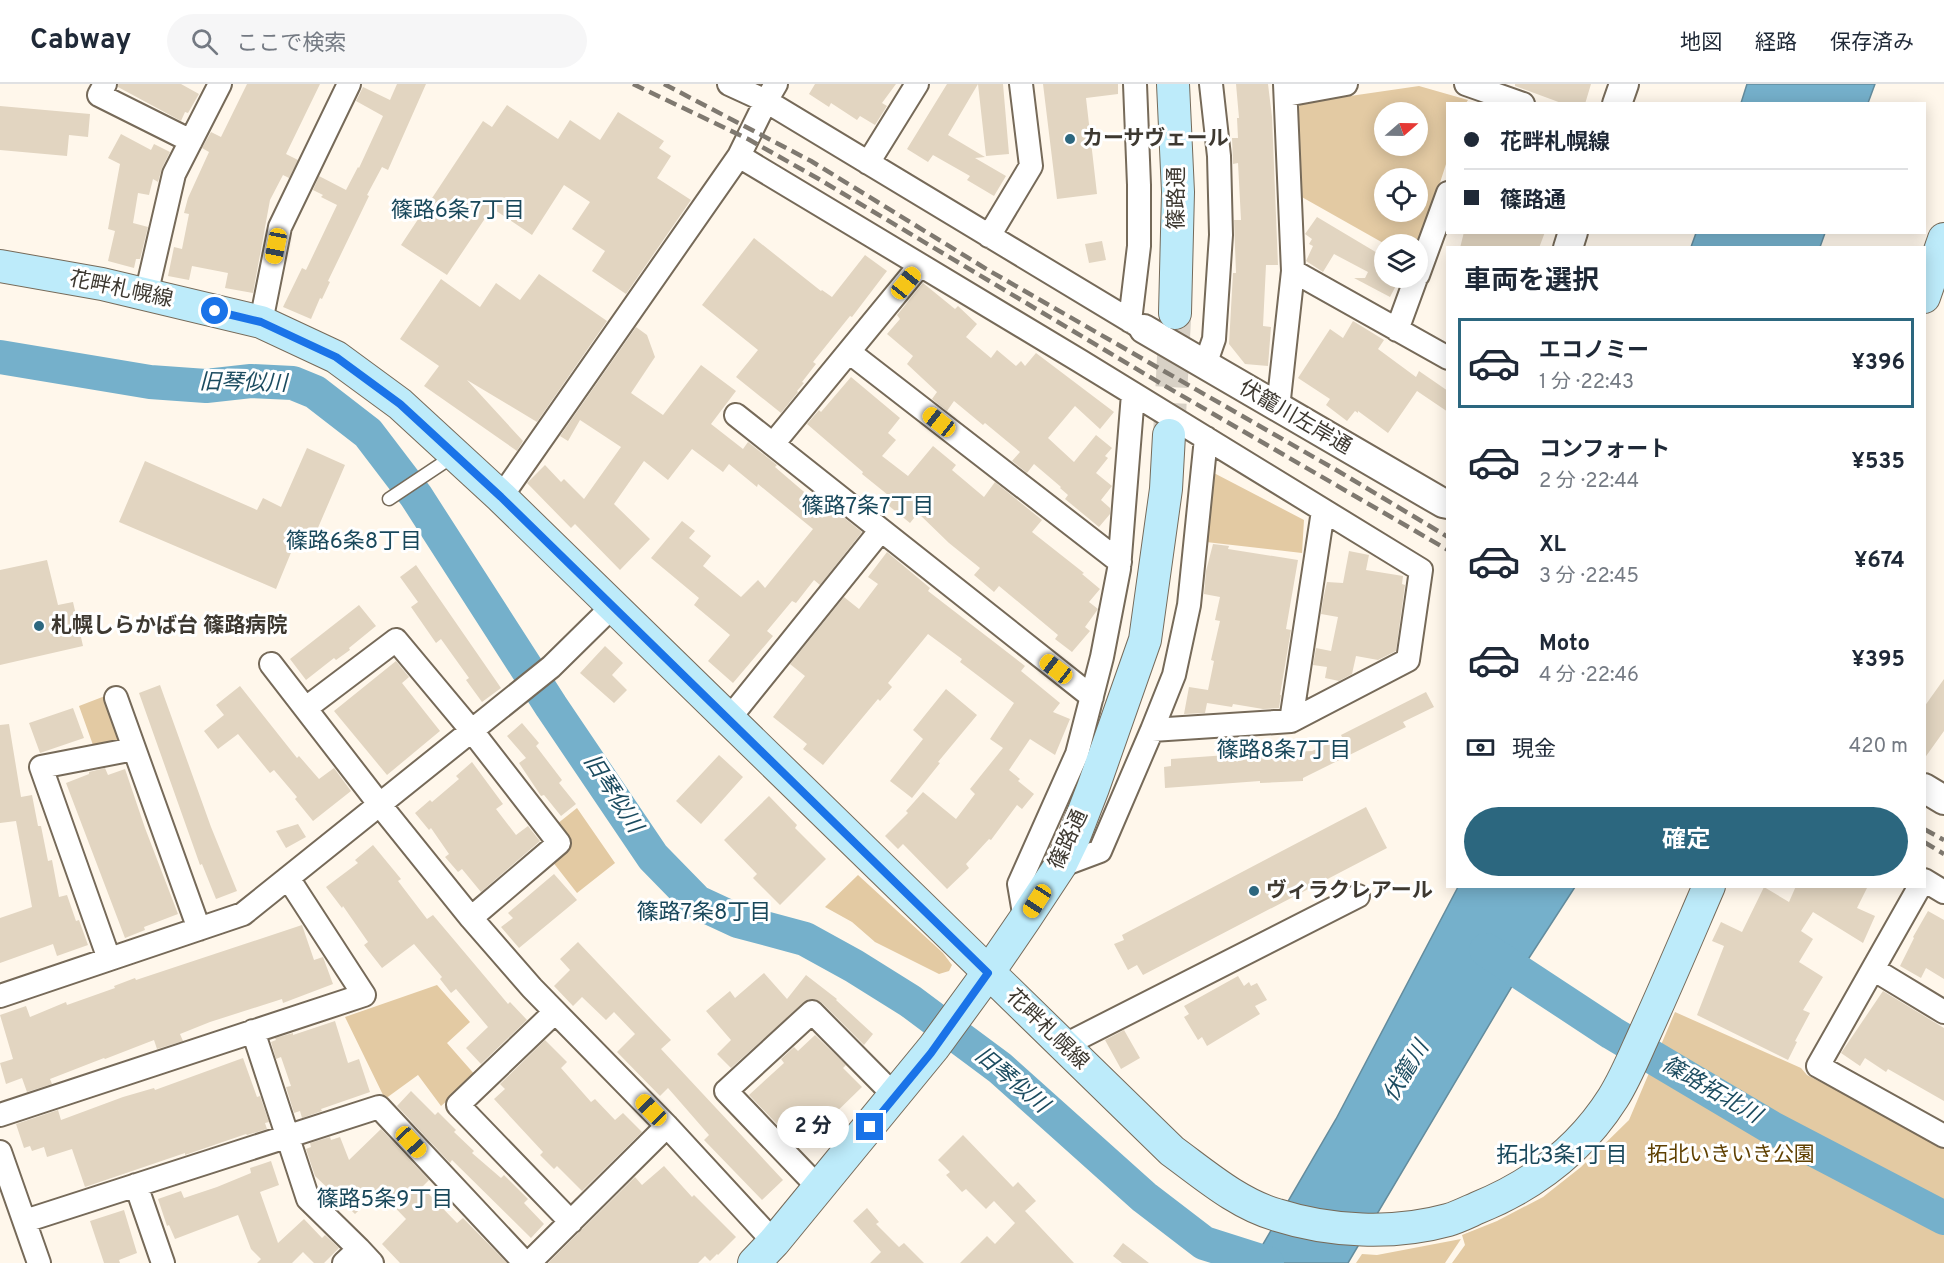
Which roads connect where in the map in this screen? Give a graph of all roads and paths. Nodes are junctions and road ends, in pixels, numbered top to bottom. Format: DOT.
graph roads {
  1 [pos="105,84"];
  2 [pos="220,84"];
  3 [pos="349,84"];
  4 [pos="729,84"];
  5 [pos="917,84"];
  6 [pos="1021,84"];
  7 [pos="1135,84"];
  8 [pos="1173,84"];
  9 [pos="1211,84"];
  10 [pos="1346,84"];
  11 [pos="1624,84"];
  12 [pos="1286,89"];
  13 [pos="1480,90"];
  14 [pos="771,93"];
  15 [pos="1517,102"];
  16 [pos="1618,102"];
  17 [pos="191,141"];
  18 [pos="739,156"];
  19 [pos="868,163"];
  20 [pos="1446,198"];
  21 [pos="989,236"];
  22 [pos="1944,239"];
  23 [pos="1428,247"];
  24 [pos="920,265"];
  25 [pos="0,266"];
  26 [pos="1293,271"];
  27 [pos="1413,288"];
  28 [pos="1926,291"];
  29 [pos="146,295"];
  30 [pos="1175,313"];
  31 [pos="261,322"];
  32 [pos="1137,325"];
  33 [pos="1397,330"];
  34 [pos="849,352"];
  35 [pos="1446,357"];
  36 [pos="1205,365"];
  37 [pos="1133,394"];
  38 [pos="1278,408"];
  39 [pos="736,415"];
  40 [pos="1169,435"];
  41 [pos="1206,438"];
  42 [pos="773,444"];
  43 [pos="455,454"];
  44 [pos="501,497"];
  45 [pos="389,499"];
  46 [pos="1446,504"];
  47 [pos="1323,511"];
  48 [pos="881,530"];
  49 [pos="1120,562"];
  50 [pos="613,606"];
  51 [pos="271,663"];
  52 [pos="1092,697"];
  53 [pos="116,698"];
  54 [pos="306,708"];
  55 [pos="728,720"];
  56 [pos="1291,721"];
  57 [pos="1152,730"];
  58 [pos="472,731"];
  59 [pos="134,749"];
  60 [pos="1926,789"];
  61 [pos="1944,800"];
  62 [pos="380,805"];
  63 [pos="1060,866"];
  64 [pos="288,878"];
  65 [pos="1926,881"];
  66 [pos="1707,888"];
  67 [pos="1919,888"];
  68 [pos="1944,892"];
  69 [pos="1358,896"];
  70 [pos="471,918"];
  71 [pos="1025,919"];
  72 [pos="199,928"];
  73 [pos="109,959"];
  74 [pos="1874,969"];
  75 [pos="988,973"];
  76 [pos="0,996"];
  77 [pos="555,1012"];
  78 [pos="1944,1012"];
  79 [pos="253,1031"];
  80 [pos="1063,1046"];
  81 [pos="896,1096"];
  82 [pos="0,1115"];
  83 [pos="667,1126"];
  84 [pos="288,1136"];
  85 [pos="1944,1136"];
  86 [pos="0,1152"];
  87 [pos="136,1185"];
  88 [pos="819,1188"];
  89 [pos="25,1221"];
  90 [pos="571,1222"];
  91 [pos="764,1253"];
  92 [pos="358,1258"];
  93 [pos="39,1263"];
  94 [pos="163,1263"];
  95 [pos="527,1263"];
  1 -- 17 [label="street"];
  2 -- 17 [label="street"];
  3 -- 31 [label="street"];
  4 -- 14 [label="street"];
  5 -- 19 [label="street"];
  6 -- 21 [label="street"];
  7 -- 32 [label="street"];
  8 -- 30 [label="main road, 篠路通"];
  9 -- 36 [label="street"];
  10 -- 12 [label="street"];
  11 -- 16 [label="street"];
  12 -- 26 [label="street"];
  13 -- 15 [label="street"];
  14 -- 18 [label="street"];
  14 -- 19 [label="street"];
  17 -- 29 [label="street"];
  18 -- 24 [label="street"];
  18 -- 44 [label="street"];
  19 -- 21 [label="street"];
  20 -- 23 [label="street"];
  21 -- 32 [label="street"];
  22 -- 28 [label="main road"];
  24 -- 34 [label="street"];
  24 -- 37 [label="street"];
  25 -- 29 [label="main road, 花畔札幌線"];
  26 -- 33 [label="street"];
  26 -- 38 [label="street"];
  27 -- 33 [label="street"];
  29 -- 31 [label="main road, 花畔札幌線"];
  31 -- 43 [label="main road, 花畔札幌線"];
  32 -- 36 [label="street, 伏籠川左岸通"];
  33 -- 35 [label="street"];
  34 -- 42 [label="street"];
  34 -- 49 [label="street"];
  36 -- 38 [label="street, 伏籠川左岸通"];
  37 -- 41 [label="street"];
  37 -- 49 [label="street"];
  38 -- 46 [label="street, 伏籠川左岸通"];
  39 -- 42 [label="street"];
  40 -- 63 [label="main road, 篠路通"];
  41 -- 47 [label="street"];
  41 -- 57 [label="street"];
  42 -- 48 [label="street"];
  43 -- 44 [label="main road, 花畔札幌線"];
  43 -- 45 [label="lane"];
  44 -- 50 [label="main road, 花畔札幌線"];
  47 -- 56 [label="street"];
  47 -- 56 [label="street"];
  48 -- 52 [label="street"];
  48 -- 55 [label="street"];
  49 -- 52 [label="street"];
  50 -- 55 [label="main road, 花畔札幌線"];
  50 -- 58 [label="street"];
  51 -- 54 [label="street"];
  52 -- 71 [label="street"];
  53 -- 59 [label="street"];
  54 -- 58 [label="street"];
  54 -- 62 [label="street"];
  55 -- 75 [label="main road, 花畔札幌線"];
  56 -- 57 [label="street"];
  57 -- 63 [label="street"];
  58 -- 62 [label="street"];
  58 -- 70 [label="street"];
  59 -- 72 [label="street"];
  59 -- 73 [label="street"];
  60 -- 61 [label="street"];
  62 -- 64 [label="street"];
  62 -- 70 [label="street"];
  63 -- 71 [label="main road, 篠路通"];
  64 -- 72 [label="street"];
  64 -- 79 [label="street"];
  65 -- 68 [label="street"];
  66 -- 80 [label="main road, 花畔札幌線"];
  67 -- 74 [label="street"];
  69 -- 80 [label="street"];
  70 -- 77 [label="street"];
  71 -- 75 [label="main road, 篠路通"];
  72 -- 73 [label="street"];
  73 -- 76 [label="street"];
  74 -- 78 [label="street"];
  74 -- 85 [label="street"];
  75 -- 80 [label="main road, 花畔札幌線"];
  75 -- 81 [label="main road, 篠路通"];
  77 -- 83 [label="street"];
  77 -- 90 [label="street"];
  79 -- 82 [label="street"];
  79 -- 84 [label="street"];
  81 -- 88 [label="main road, 篠路通"];
  81 -- 88 [label="street"];
  83 -- 90 [label="street"];
  83 -- 91 [label="street"];
  84 -- 87 [label="street"];
  84 -- 92 [label="street"];
  84 -- 95 [label="street"];
  86 -- 89 [label="street"];
  87 -- 89 [label="street"];
  87 -- 94 [label="street"];
  88 -- 91 [label="main road, 篠路通"];
  89 -- 93 [label="street"];
  90 -- 95 [label="street"];
}
